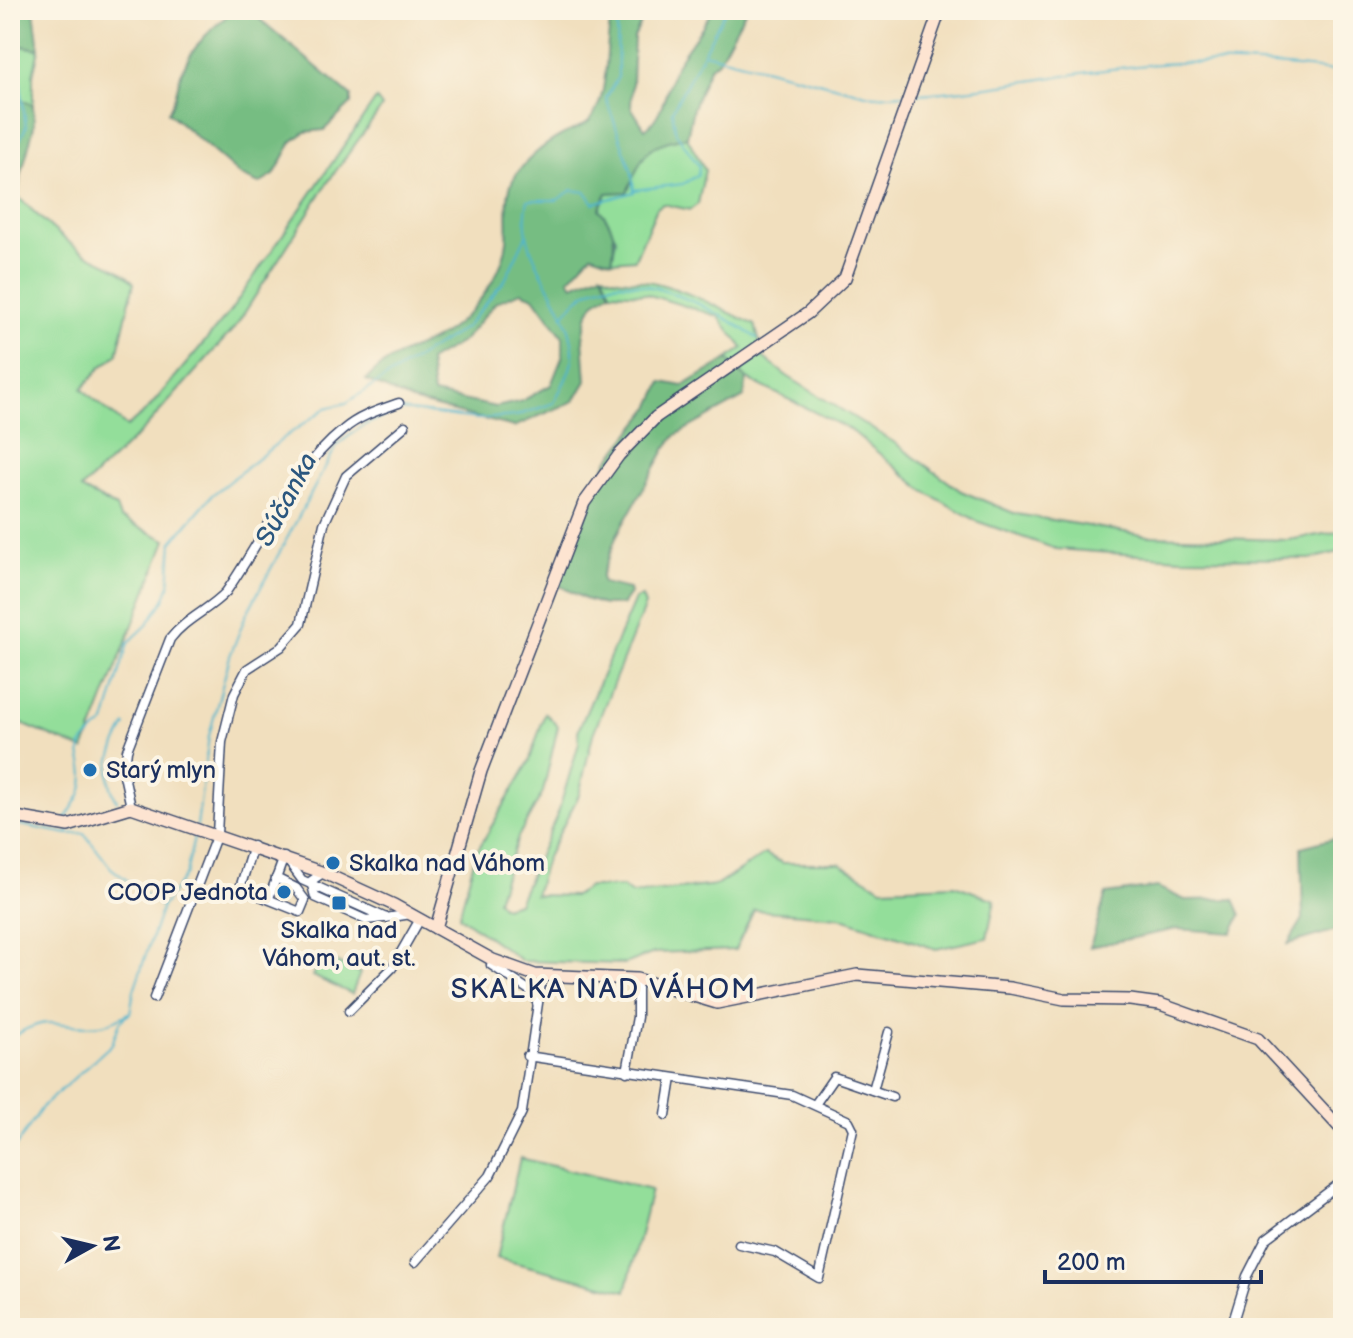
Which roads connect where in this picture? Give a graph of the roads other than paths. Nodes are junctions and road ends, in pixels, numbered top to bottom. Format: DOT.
graph roads {
  1 [pos="940,10"];
  2 [pos="399,403"];
  3 [pos="405,426"];
  4 [pos="131,807"];
  5 [pos="10,816"];
  6 [pos="217,834"];
  7 [pos="253,846"];
  8 [pos="284,857"];
  9 [pos="324,873"];
  10 [pos="276,878"];
  11 [pos="310,885"];
  12 [pos="269,898"];
  13 [pos="416,917"];
  14 [pos="436,928"];
  15 [pos="493,960"];
  16 [pos="542,976"];
  17 [pos="637,979"];
  18 [pos="154,998"];
  19 [pos="537,1004"];
  20 [pos="349,1011"];
  21 [pos="889,1032"];
  22 [pos="527,1056"];
  23 [pos="627,1072"];
  24 [pos="672,1078"];
  25 [pos="873,1090"];
  26 [pos="892,1097"];
  27 [pos="816,1103"];
  28 [pos="666,1115"];
  29 [pos="1343,1131"];
  30 [pos="1343,1181"];
  31 [pos="739,1244"];
  32 [pos="415,1262"];
  33 [pos="1231,1328"];
  1 -- 14 [label="main road"];
  2 -- 4 [label="street"];
  3 -- 6 [label="street"];
  4 -- 5 [label="main road"];
  4 -- 6 [label="main road"];
  6 -- 7 [label="main road"];
  6 -- 18 [label="street"];
  7 -- 8 [label="main road"];
  7 -- 12 [label="street"];
  8 -- 9 [label="main road"];
  8 -- 10 [label="street"];
  8 -- 11 [label="street"];
  9 -- 11 [label="street"];
  9 -- 13 [label="main road"];
  10 -- 12 [label="street"];
  10 -- 12 [label="street"];
  11 -- 13 [label="street"];
  13 -- 14 [label="main road"];
  13 -- 20 [label="street"];
  14 -- 15 [label="main road"];
  15 -- 16 [label="main road"];
  15 -- 19 [label="street"];
  16 -- 17 [label="main road"];
  16 -- 19 [label="street"];
  17 -- 23 [label="street"];
  17 -- 29 [label="main road"];
  19 -- 22 [label="street"];
  21 -- 25 [label="street"];
  22 -- 23 [label="street"];
  22 -- 32 [label="street"];
  23 -- 24 [label="street"];
  24 -- 27 [label="street"];
  24 -- 28 [label="street"];
  25 -- 26 [label="street"];
  25 -- 27 [label="street"];
  27 -- 31 [label="street"];
  30 -- 33 [label="street"];
}
